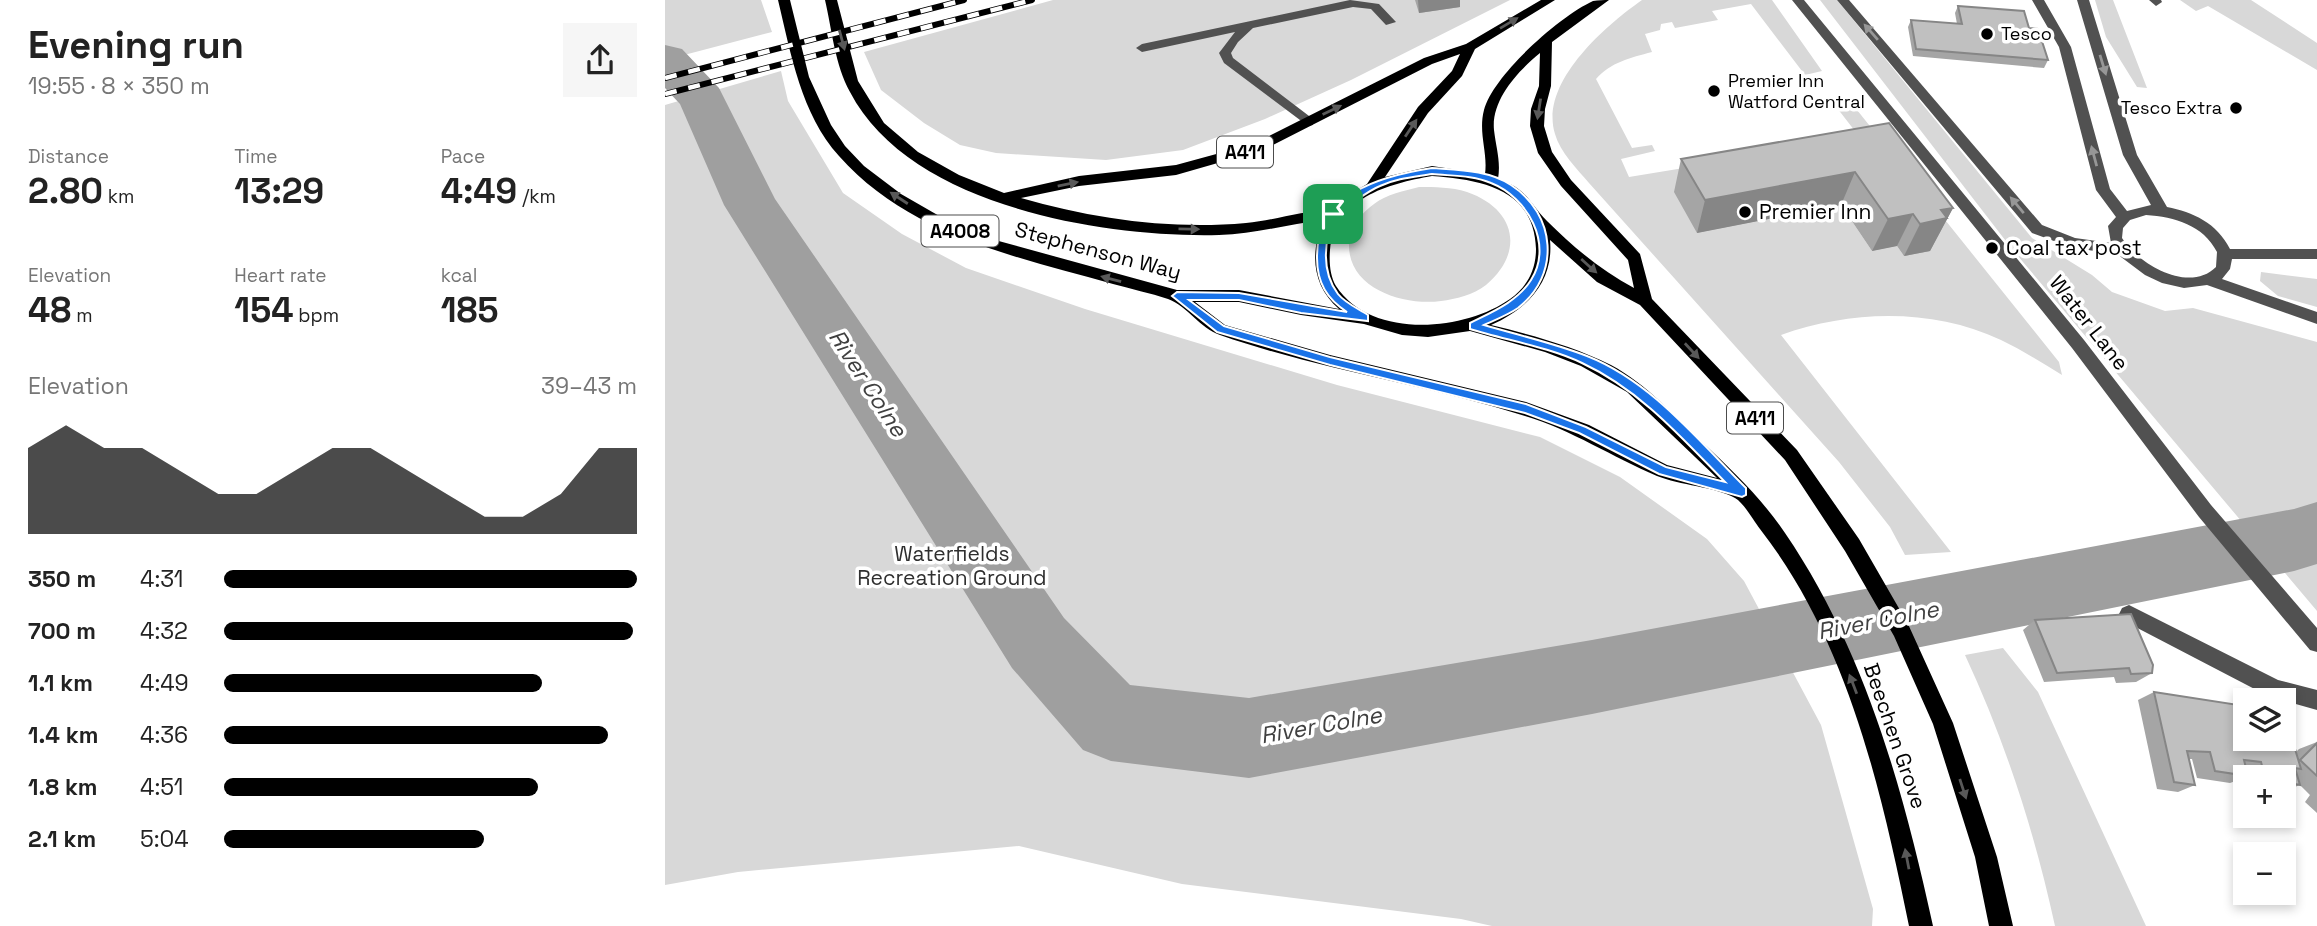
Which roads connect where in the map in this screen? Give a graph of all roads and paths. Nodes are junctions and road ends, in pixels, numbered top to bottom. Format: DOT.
graph roads {
  1 [pos="784,0"];
  2 [pos="831,0"];
  3 [pos="1549,0"];
  4 [pos="1603,0"];
  5 [pos="1798,0"];
  6 [pos="1843,0"];
  7 [pos="2038,0"];
  8 [pos="2083,0"];
  9 [pos="1390,22"];
  10 [pos="1251,25"];
  11 [pos="1546,42"];
  12 [pos="1470,47"];
  13 [pos="1142,48"];
  14 [pos="1308,122"];
  15 [pos="1491,179"];
  16 [pos="1373,185"];
  17 [pos="1002,198"];
  18 [pos="2161,210"];
  19 [pos="1333,214"];
  20 [pos="2123,216"];
  21 [pos="1539,222"];
  22 [pos="2120,249"];
  23 [pos="2225,254"];
  24 [pos="2317,254"];
  25 [pos="2209,280"];
  26 [pos="1177,296"];
  27 [pos="1645,301"];
  28 [pos="1365,318"];
  29 [pos="2317,318"];
  30 [pos="1473,326"];
  31 [pos="1742,492"];
  32 [pos="2129,614"];
  33 [pos="2317,643"];
  34 [pos="2317,700"];
  35 [pos="1921,926"];
  36 [pos="2001,926"];
  26 -- 1 [label="main road, Stephenson Way / A4008, one-way"];
  2 -- 17 [label="main road, Stephenson Way / A4008, one-way"];
  12 -- 3 [label="main road, A411, one-way"];
  4 -- 11 [label="main road"];
  5 -- 33 [label="street, Water Lane"];
  22 -- 6 [label="street, one-way"];
  20 -- 7 [label="street, one-way"];
  8 -- 18 [label="street, one-way"];
  9 -- 10 [label="street"];
  10 -- 13 [label="street"];
  10 -- 14 [label="street"];
  11 -- 15 [label="main road"];
  11 -- 27 [label="main road, one-way"];
  14 -- 12 [label="main road, A411, one-way"];
  16 -- 12 [label="main road, one-way"];
  17 -- 14 [label="main road, A411, one-way"];
  15 -- 16 [label="main road"];
  15 -- 21 [label="main road"];
  16 -- 19 [label="main road"];
  17 -- 19 [label="main road, Stephenson Way / A4008, one-way"];
  18 -- 20 [label="street"];
  18 -- 23 [label="street"];
  19 -- 28 [label="main road"];
  20 -- 22 [label="street"];
  21 -- 27 [label="main road, Beechen Grove / A411, one-way"];
  21 -- 30 [label="main road"];
  22 -- 25 [label="street"];
  23 -- 24 [label="street"];
  23 -- 25 [label="street"];
  25 -- 29 [label="street"];
  26 -- 28 [label="main road, Stephenson Way / A4008"];
  26 -- 31 [label="main road, A4008"];
  27 -- 36 [label="main road, Beechen Grove / A411, one-way"];
  28 -- 30 [label="main road"];
  30 -- 31 [label="main road, Beechen Grove / A411"];
  35 -- 31 [label="main road, Beechen Grove / A411, one-way"];
  32 -- 34 [label="street"];
}
